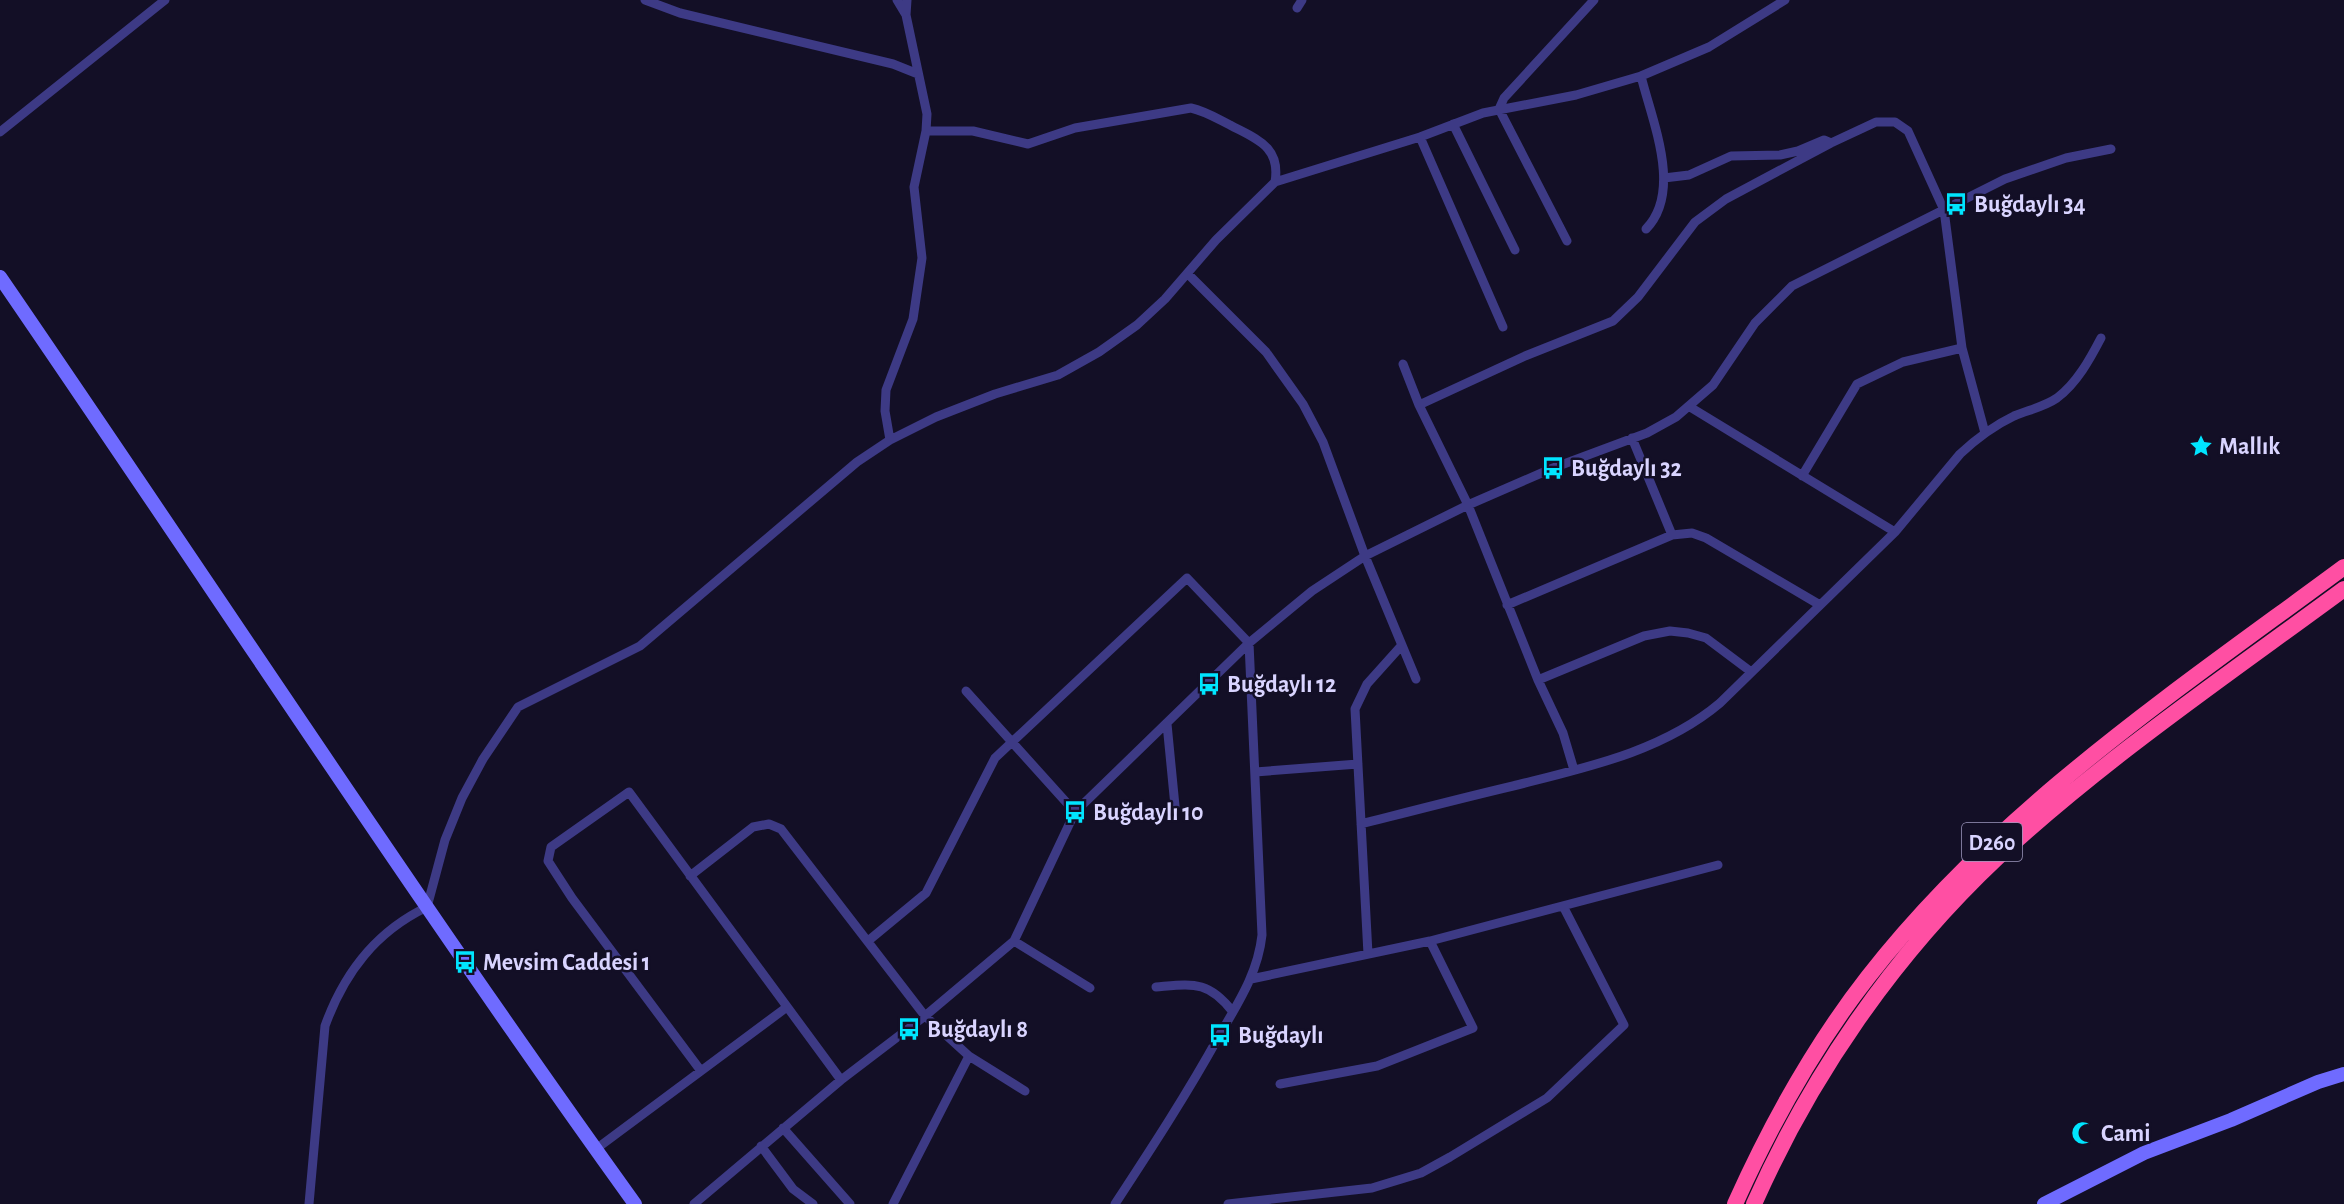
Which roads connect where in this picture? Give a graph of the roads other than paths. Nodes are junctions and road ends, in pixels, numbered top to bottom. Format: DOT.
graph roads {
  1 [pos="165,0"];
  2 [pos="645,0"];
  3 [pos="897,0"];
  4 [pos="906,0"];
  5 [pos="1594,0"];
  6 [pos="1785,0"];
  7 [pos="906,15"];
  8 [pos="918,74"];
  9 [pos="1641,76"];
  10 [pos="1499,110"];
  11 [pos="1453,124"];
  12 [pos="926,131"];
  13 [pos="0,132"];
  14 [pos="1420,137"];
  15 [pos="1831,143"];
  16 [pos="2111,149"];
  17 [pos="1664,178"];
  18 [pos="1275,182"];
  19 [pos="1944,210"];
  20 [pos="1646,229"];
  21 [pos="1567,241"];
  22 [pos="1515,250"];
  23 [pos="1188,274"];
  24 [pos="0,277"];
  25 [pos="1503,327"];
  26 [pos="2101,338"];
  27 [pos="1962,348"];
  28 [pos="1403,364"];
  29 [pos="1419,405"];
  30 [pos="1690,407"];
  31 [pos="1986,433"];
  32 [pos="1632,438"];
  33 [pos="890,440"];
  34 [pos="1802,476"];
  35 [pos="1468,505"];
  36 [pos="1895,532"];
  37 [pos="1672,535"];
  38 [pos="1365,555"];
  39 [pos="2344,567"];
  40 [pos="2344,589"];
  41 [pos="1507,605"];
  42 [pos="1820,605"];
  43 [pos="1248,644"];
  44 [pos="1402,645"];
  45 [pos="1750,671"];
  46 [pos="1416,679"];
  47 [pos="1538,680"];
  48 [pos="966,690"];
  49 [pos="1167,724"];
  50 [pos="1012,742"];
  51 [pos="1358,764"];
  52 [pos="1574,770"];
  53 [pos="1255,772"];
  54 [pos="1175,806"];
  55 [pos="1075,812"];
  56 [pos="1361,824"];
  57 [pos="1718,865"];
  58 [pos="690,876"];
  59 [pos="1563,906"];
  60 [pos="427,907"];
  61 [pos="868,941"];
  62 [pos="1014,941"];
  63 [pos="1430,941"];
  64 [pos="1368,954"];
  65 [pos="1251,978"];
  66 [pos="1156,987"];
  67 [pos="1090,988"];
  68 [pos="787,1007"];
  69 [pos="1233,1012"];
  70 [pos="925,1016"];
  71 [pos="969,1056"];
  72 [pos="701,1071"];
  73 [pos="2344,1074"];
  74 [pos="841,1080"];
  75 [pos="1280,1084"];
  76 [pos="1025,1091"];
  77 [pos="783,1128"];
  78 [pos="761,1146"];
  79 [pos="596,1149"];
  80 [pos="633,1203"];
  81 [pos="309,1204"];
  82 [pos="694,1204"];
  83 [pos="813,1204"];
  84 [pos="850,1204"];
  85 [pos="893,1204"];
  86 [pos="1114,1204"];
  87 [pos="1227,1204"];
  88 [pos="1735,1204"];
  89 [pos="1754,1204"];
  90 [pos="2044,1204"];
  1 -- 13 [label="street"];
  2 -- 8 [label="street"];
  3 -- 7 [label="street"];
  4 -- 7 [label="street"];
  5 -- 10 [label="street"];
  6 -- 9 [label="street"];
  7 -- 8 [label="street"];
  8 -- 12 [label="street"];
  9 -- 10 [label="street"];
  9 -- 17 [label="street"];
  10 -- 11 [label="street"];
  10 -- 21 [label="street"];
  11 -- 14 [label="street"];
  11 -- 22 [label="street"];
  12 -- 18 [label="street"];
  12 -- 33 [label="street"];
  14 -- 18 [label="street"];
  14 -- 25 [label="street"];
  15 -- 17 [label="street"];
  15 -- 19 [label="street"];
  15 -- 29 [label="street"];
  16 -- 19 [label="street"];
  17 -- 20 [label="street"];
  18 -- 23 [label="street"];
  19 -- 27 [label="street"];
  19 -- 30 [label="street"];
  23 -- 33 [label="street"];
  23 -- 38 [label="street"];
  24 -- 60 [label="street"];
  26 -- 31 [label="street"];
  27 -- 31 [label="street"];
  27 -- 34 [label="street"];
  28 -- 29 [label="street"];
  29 -- 35 [label="street"];
  30 -- 32 [label="street"];
  30 -- 34 [label="street"];
  31 -- 36 [label="street"];
  32 -- 35 [label="street"];
  32 -- 37 [label="street"];
  33 -- 60 [label="street"];
  34 -- 36 [label="street"];
  35 -- 38 [label="street"];
  35 -- 41 [label="street"];
  36 -- 42 [label="street"];
  37 -- 41 [label="street"];
  37 -- 42 [label="street"];
  38 -- 43 [label="street"];
  38 -- 44 [label="street"];
  39 -- 88 [label="highway, D260"];
  40 -- 89 [label="highway, D260"];
  41 -- 47 [label="street"];
  42 -- 45 [label="street"];
  43 -- 49 [label="street"];
  43 -- 50 [label="street"];
  43 -- 53 [label="street"];
  44 -- 46 [label="street"];
  44 -- 51 [label="street"];
  45 -- 47 [label="street"];
  45 -- 52 [label="street"];
  47 -- 52 [label="street"];
  48 -- 50 [label="street"];
  49 -- 54 [label="street"];
  49 -- 55 [label="street"];
  50 -- 55 [label="street"];
  50 -- 61 [label="street"];
  51 -- 53 [label="street"];
  51 -- 56 [label="street"];
  52 -- 56 [label="street"];
  53 -- 65 [label="street"];
  55 -- 62 [label="street"];
  56 -- 64 [label="street"];
  57 -- 59 [label="street"];
  58 -- 61 [label="street"];
  58 -- 68 [label="street"];
  58 -- 72 [label="street"];
  59 -- 63 [label="street"];
  59 -- 87 [label="street"];
  60 -- 79 [label="street"];
  60 -- 81 [label="street"];
  61 -- 70 [label="street"];
  62 -- 67 [label="street"];
  62 -- 70 [label="street"];
  63 -- 64 [label="street"];
  63 -- 75 [label="street"];
  64 -- 65 [label="street"];
  65 -- 69 [label="street"];
  66 -- 69 [label="street"];
  68 -- 72 [label="street"];
  68 -- 74 [label="street"];
  69 -- 86 [label="street"];
  70 -- 71 [label="street"];
  70 -- 74 [label="street"];
  71 -- 76 [label="street"];
  71 -- 85 [label="street"];
  72 -- 79 [label="street"];
  73 -- 90 [label="street"];
  74 -- 77 [label="street"];
  77 -- 78 [label="street"];
  77 -- 84 [label="street"];
  78 -- 82 [label="street"];
  78 -- 83 [label="street"];
  79 -- 80 [label="street"];
}
